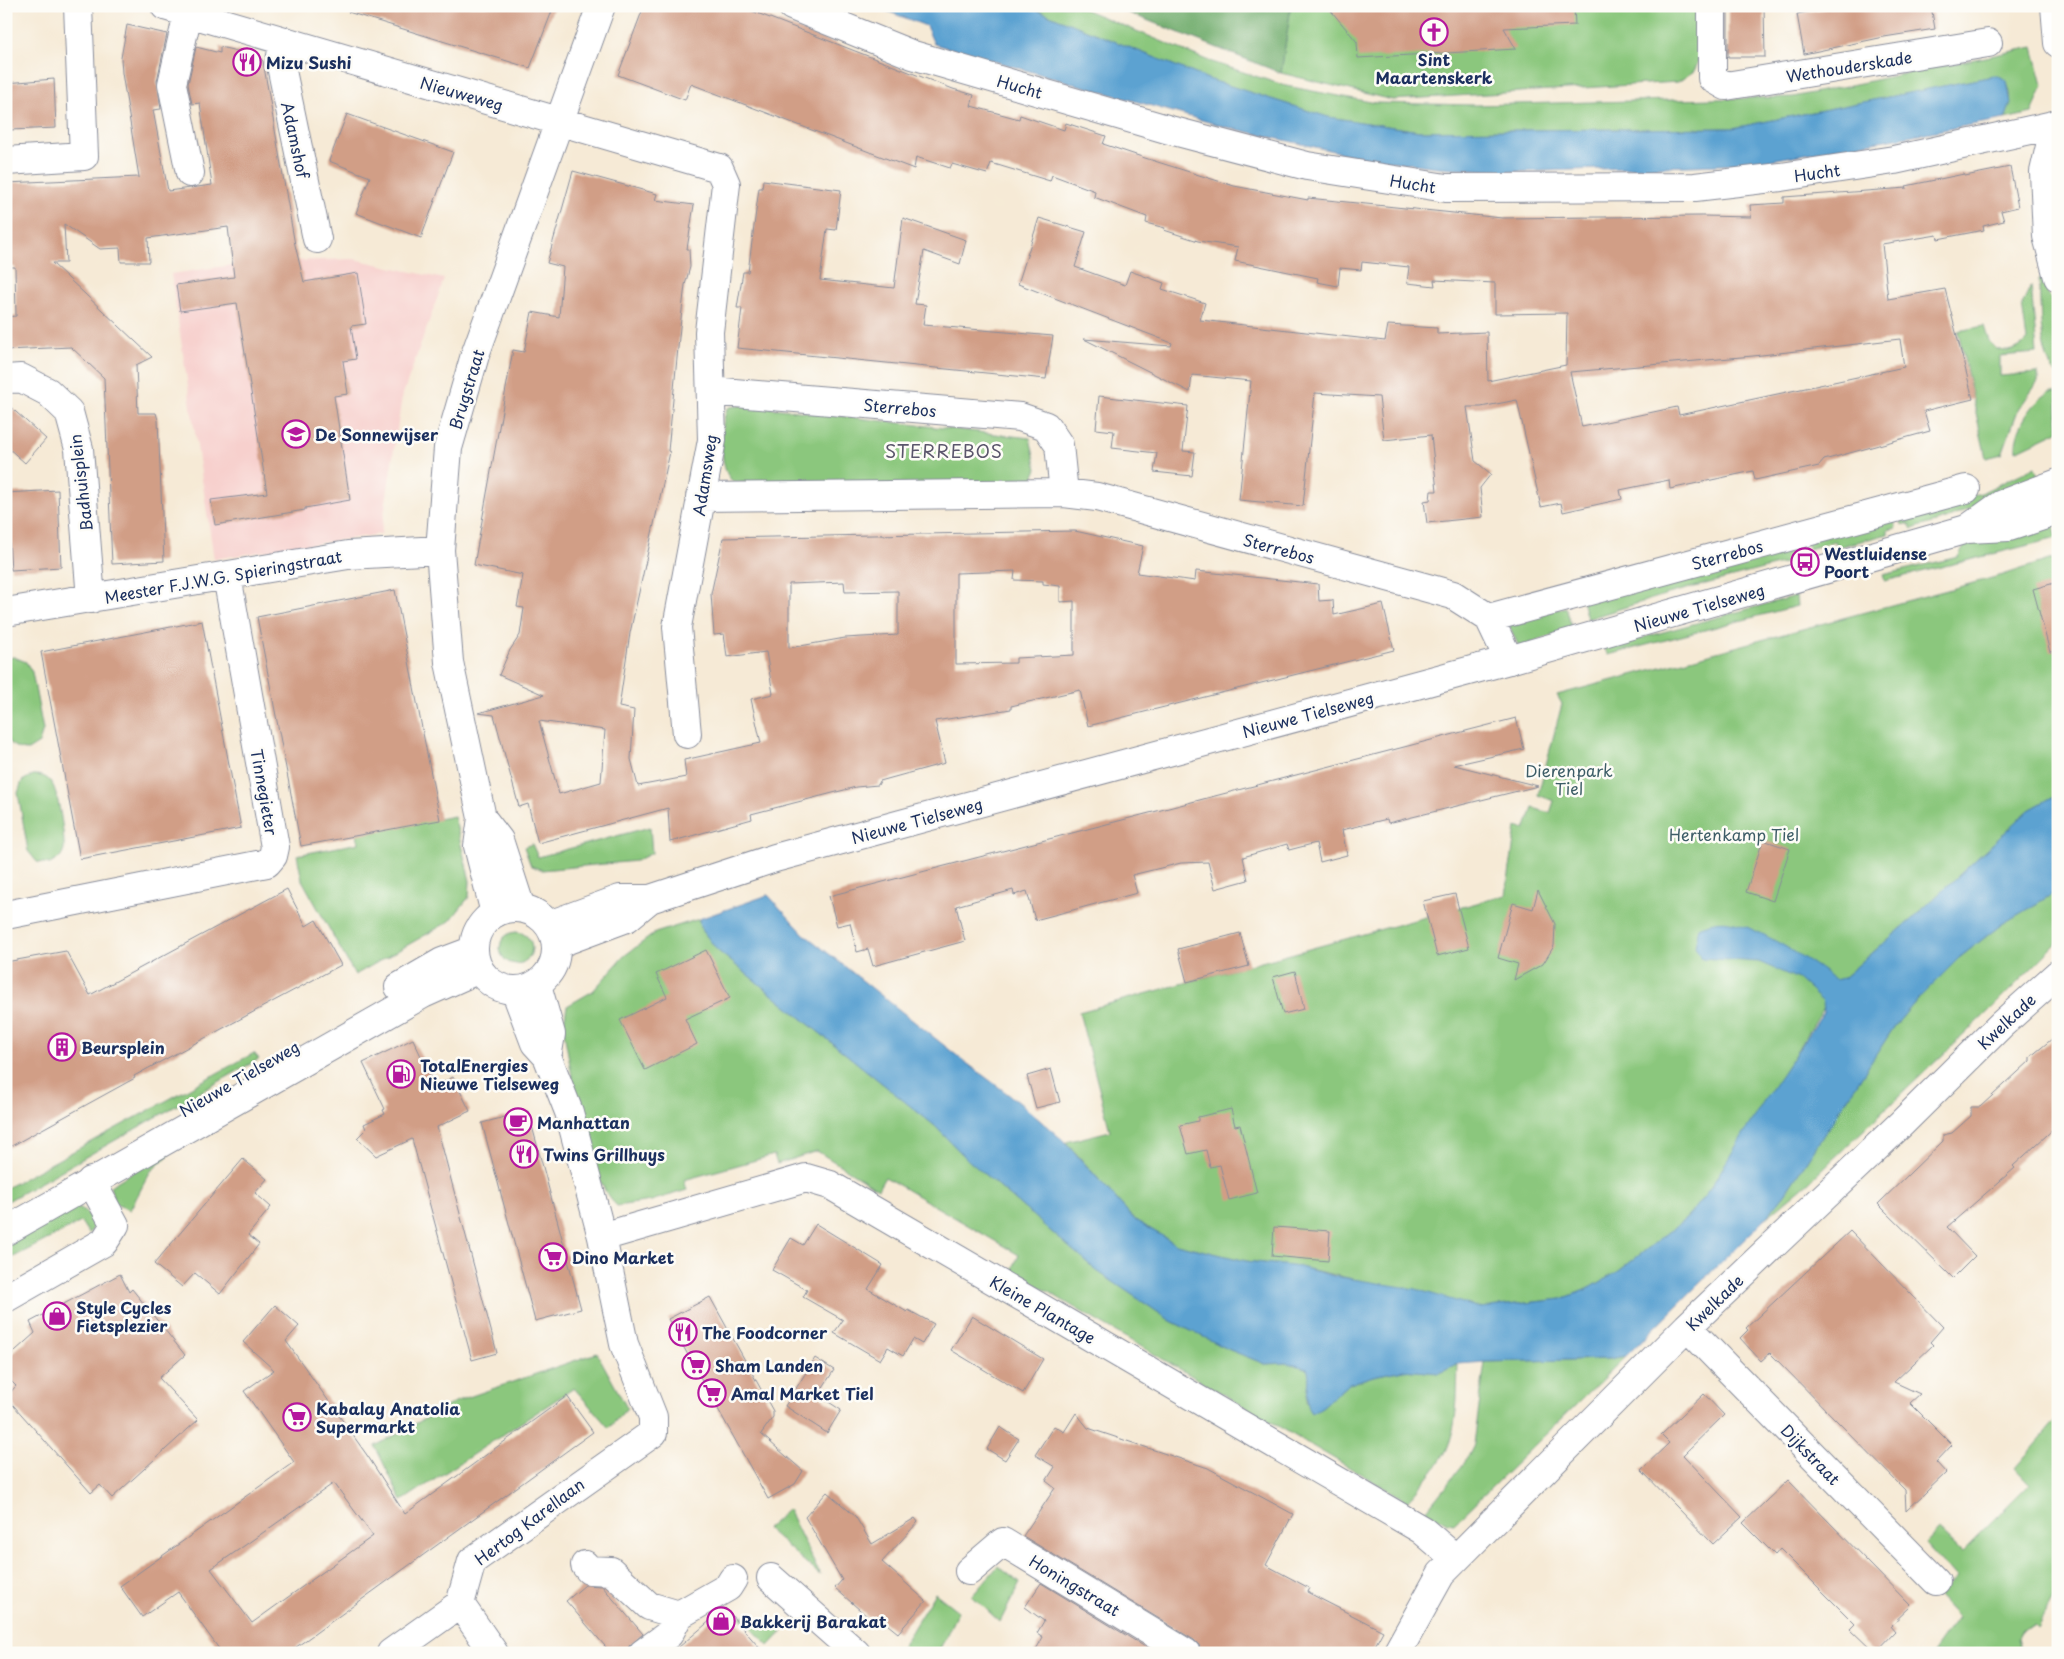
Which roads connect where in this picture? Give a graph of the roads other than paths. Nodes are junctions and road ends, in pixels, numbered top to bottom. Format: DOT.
graph roads {
  1 [pos="78,6"];
  2 [pos="601,6"];
  3 [pos="792,6"];
  4 [pos="1712,6"];
  5 [pos="2055,6"];
  6 [pos="177,10"];
  7 [pos="284,41"];
  8 [pos="1988,43"];
  9 [pos="2058,43"];
  10 [pos="561,121"];
  11 [pos="2056,125"];
  12 [pos="6,161"];
  13 [pos="190,173"];
  14 [pos="726,184"];
  15 [pos="317,239"];
  16 [pos="2058,278"];
  17 [pos="6,379"];
  18 [pos="711,391"];
  19 [pos="2058,483"];
  20 [pos="1966,489"];
  21 [pos="1064,493"];
  22 [pos="700,497"];
  23 [pos="2058,511"];
  24 [pos="1967,529"];
  25 [pos="440,550"];
  26 [pos="227,576"];
  27 [pos="91,599"];
  28 [pos="6,612"];
  29 [pos="1489,618"];
  30 [pos="1509,660"];
  31 [pos="687,734"];
  32 [pos="508,911"];
  33 [pos="6,915"];
  34 [pos="553,934"];
  35 [pos="476,959"];
  36 [pos="2058,974"];
  37 [pos="526,988"];
  38 [pos="91,1181"];
  39 [pos="6,1210"];
  40 [pos="6,1231"];
  41 [pos="602,1237"];
  42 [pos="6,1298"];
  43 [pos="1687,1327"];
  44 [pos="1456,1559"];
  45 [pos="585,1565"];
  46 [pos="969,1571"];
  47 [pos="771,1578"];
  48 [pos="733,1579"];
  49 [pos="1936,1581"];
  50 [pos="460,1604"];
  51 [pos="679,1615"];
  52 [pos="391,1653"];
  53 [pos="494,1653"];
  54 [pos="643,1653"];
  55 [pos="856,1653"];
  56 [pos="1186,1653"];
  57 [pos="1397,1653"];
  1 -- 12 [label="street"];
  2 -- 10 [label="street, Brugstraat"];
  3 -- 11 [label="street, Hucht"];
  4 -- 8 [label="street, Wethouderskade"];
  5 -- 9 [label="street"];
  6 -- 7 [label="street, Nieuweweg"];
  6 -- 13 [label="street, Nieuweweg"];
  7 -- 10 [label="street, Nieuweweg"];
  7 -- 15 [label="street, Adamshof"];
  10 -- 14 [label="street, Nieuweweg"];
  10 -- 25 [label="street, Brugstraat"];
  11 -- 16 [label="street"];
  14 -- 18 [label="street, Adamsweg"];
  17 -- 27 [label="street, Badhuisplein"];
  18 -- 21 [label="street, Sterrebos"];
  18 -- 22 [label="street, Adamsweg"];
  19 -- 24 [label="street, Nieuwe Tielseweg"];
  20 -- 29 [label="street, Sterrebos"];
  21 -- 22 [label="street, Sterrebos"];
  21 -- 29 [label="street, Sterrebos"];
  22 -- 31 [label="street, Adamsweg"];
  23 -- 24 [label="street, Nieuwe Tielseweg"];
  24 -- 30 [label="street, Nieuwe Tielseweg"];
  25 -- 26 [label="street, Meester F.J.W.G. Spieringstraat"];
  25 -- 32 [label="street, Brugstraat"];
  26 -- 27 [label="street, Meester F.J.W.G. Spieringstraat"];
  26 -- 33 [label="street, Tinnegieter"];
  27 -- 28 [label="street, Meester F.J.W.G. Spieringstraat"];
  29 -- 30 [label="street"];
  30 -- 34 [label="street, Nieuwe Tielseweg"];
  32 -- 34 [label="street"];
  32 -- 35 [label="street"];
  34 -- 37 [label="street"];
  35 -- 37 [label="street"];
  35 -- 38 [label="street, Nieuwe Tielseweg"];
  35 -- 39 [label="street, Nieuwe Tielseweg"];
  36 -- 43 [label="street, Kwelkade"];
  37 -- 41 [label="street"];
  38 -- 40 [label="street, Nieuwe Tielseweg"];
  38 -- 42 [label="street"];
  41 -- 44 [label="street, Kleine Plantage"];
  41 -- 50 [label="street, Hertog Karellaan"];
  43 -- 44 [label="street, Kwelkade"];
  43 -- 49 [label="street, Dijkstraat"];
  44 -- 57 [label="street, Kwelkade"];
  45 -- 51 [label="street"];
  46 -- 56 [label="street, Honingstraat"];
  47 -- 55 [label="street"];
  48 -- 51 [label="street"];
  50 -- 52 [label="street"];
  50 -- 53 [label="street"];
  51 -- 54 [label="street"];
}
